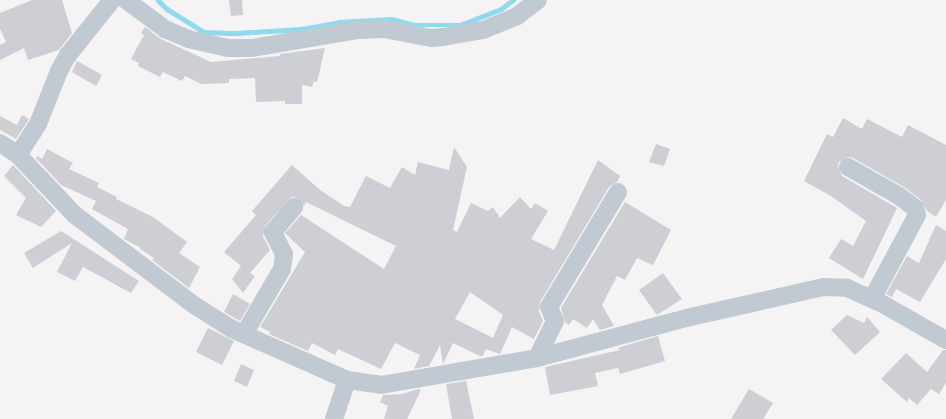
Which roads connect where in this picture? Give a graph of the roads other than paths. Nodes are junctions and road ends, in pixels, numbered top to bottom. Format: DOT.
graph roads {
  1 [pos="112,0"];
  2 [pos="126,0"];
  3 [pos="538,0"];
  4 [pos="0,143"];
  5 [pos="18,154"];
  6 [pos="848,167"];
  7 [pos="618,192"];
  8 [pos="294,207"];
  9 [pos="872,299"];
  10 [pos="244,334"];
  11 [pos="946,340"];
  12 [pos="537,358"];
  13 [pos="347,380"];
  14 [pos="334,419"];
  1 -- 5 [label="street"];
  2 -- 3 [label="street"];
  4 -- 5 [label="street"];
  5 -- 10 [label="street"];
  6 -- 9 [label="street"];
  7 -- 12 [label="street"];
  8 -- 10 [label="street"];
  9 -- 11 [label="street"];
  9 -- 12 [label="street"];
  10 -- 13 [label="street"];
  12 -- 13 [label="street"];
  13 -- 14 [label="street"];
}
